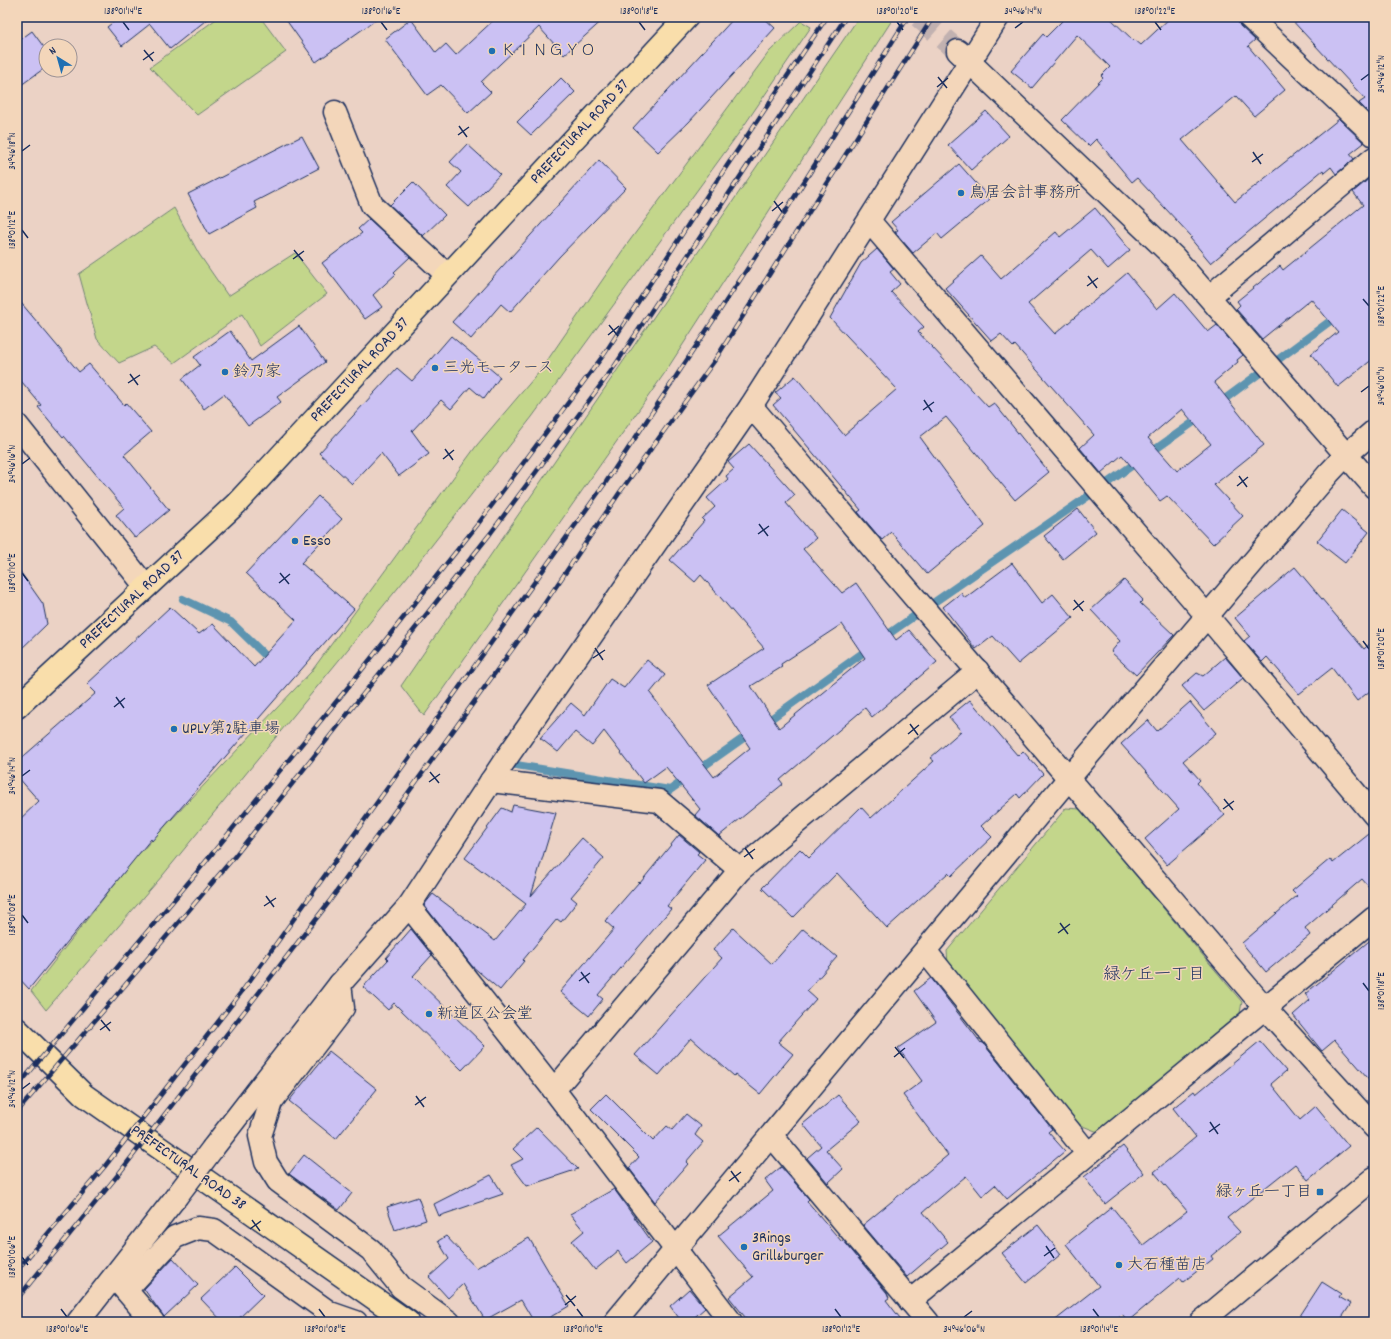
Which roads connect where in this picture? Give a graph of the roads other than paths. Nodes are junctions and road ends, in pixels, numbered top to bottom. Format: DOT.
graph roads {
  1 [pos="687,17"];
  2 [pos="998,17"];
  3 [pos="1249,17"];
  4 [pos="964,56"];
  5 [pos="335,112"];
  6 [pos="1374,134"];
  7 [pos="1374,158"];
  8 [pos="870,222"];
  9 [pos="447,275"];
  10 [pos="1210,296"];
  11 [pos="751,406"];
  12 [pos="17,425"];
  13 [pos="1374,431"];
  14 [pos="1346,455"];
  15 [pos="1374,487"];
  16 [pos="146,587"];
  17 [pos="1207,616"];
  18 [pos="978,671"];
  19 [pos="17,707"];
  20 [pos="1070,778"];
  21 [pos="491,781"];
  22 [pos="1374,815"];
  23 [pos="740,870"];
  24 [pos="408,906"];
  25 [pos="1374,918"];
  26 [pos="926,952"];
  27 [pos="340,984"];
  28 [pos="1266,1008"];
  29 [pos="17,1028"];
  30 [pos="554,1090"];
  31 [pos="1374,1128"];
  32 [pos="772,1136"];
  33 [pos="1088,1154"];
  34 [pos="1374,1178"];
  35 [pos="675,1250"];
  36 [pos="120,1283"];
  37 [pos="910,1301"];
  38 [pos="78,1322"];
  39 [pos="153,1322"];
  40 [pos="356,1322"];
  41 [pos="408,1322"];
  42 [pos="449,1322"];
  43 [pos="615,1322"];
  44 [pos="731,1322"];
  45 [pos="928,1322"];
  46 [pos="1201,1322"];
  1 -- 9 [label="main road, PREFECTURAL ROAD 37"];
  2 -- 4 [label="street"];
  3 -- 6 [label="street"];
  4 -- 8 [label="street"];
  4 -- 10 [label="street"];
  5 -- 9 [label="street"];
  7 -- 10 [label="street"];
  8 -- 11 [label="street"];
  8 -- 17 [label="street"];
  9 -- 16 [label="main road, PREFECTURAL ROAD 37"];
  10 -- 14 [label="street"];
  11 -- 18 [label="street"];
  11 -- 21 [label="street"];
  12 -- 16 [label="street"];
  13 -- 14 [label="street"];
  14 -- 15 [label="street"];
  14 -- 17 [label="street"];
  16 -- 19 [label="main road, PREFECTURAL ROAD 37"];
  17 -- 20 [label="street"];
  17 -- 22 [label="street"];
  18 -- 20 [label="street"];
  18 -- 23 [label="street"];
  20 -- 26 [label="street"];
  20 -- 28 [label="street"];
  21 -- 23 [label="street"];
  21 -- 24 [label="street"];
  23 -- 30 [label="street"];
  24 -- 27 [label="street"];
  24 -- 30 [label="street"];
  25 -- 28 [label="street"];
  26 -- 32 [label="street"];
  26 -- 33 [label="street"];
  27 -- 36 [label="street, bridge"];
  27 -- 42 [label="street"];
  28 -- 31 [label="street"];
  28 -- 33 [label="street"];
  29 -- 41 [label="main road, PREFECTURAL ROAD 38"];
  30 -- 35 [label="street"];
  32 -- 35 [label="street"];
  32 -- 37 [label="street"];
  33 -- 37 [label="street"];
  34 -- 46 [label="street"];
  35 -- 43 [label="street"];
  35 -- 44 [label="street"];
  36 -- 38 [label="street"];
  36 -- 39 [label="street"];
  36 -- 40 [label="street"];
  37 -- 45 [label="street"];
}
